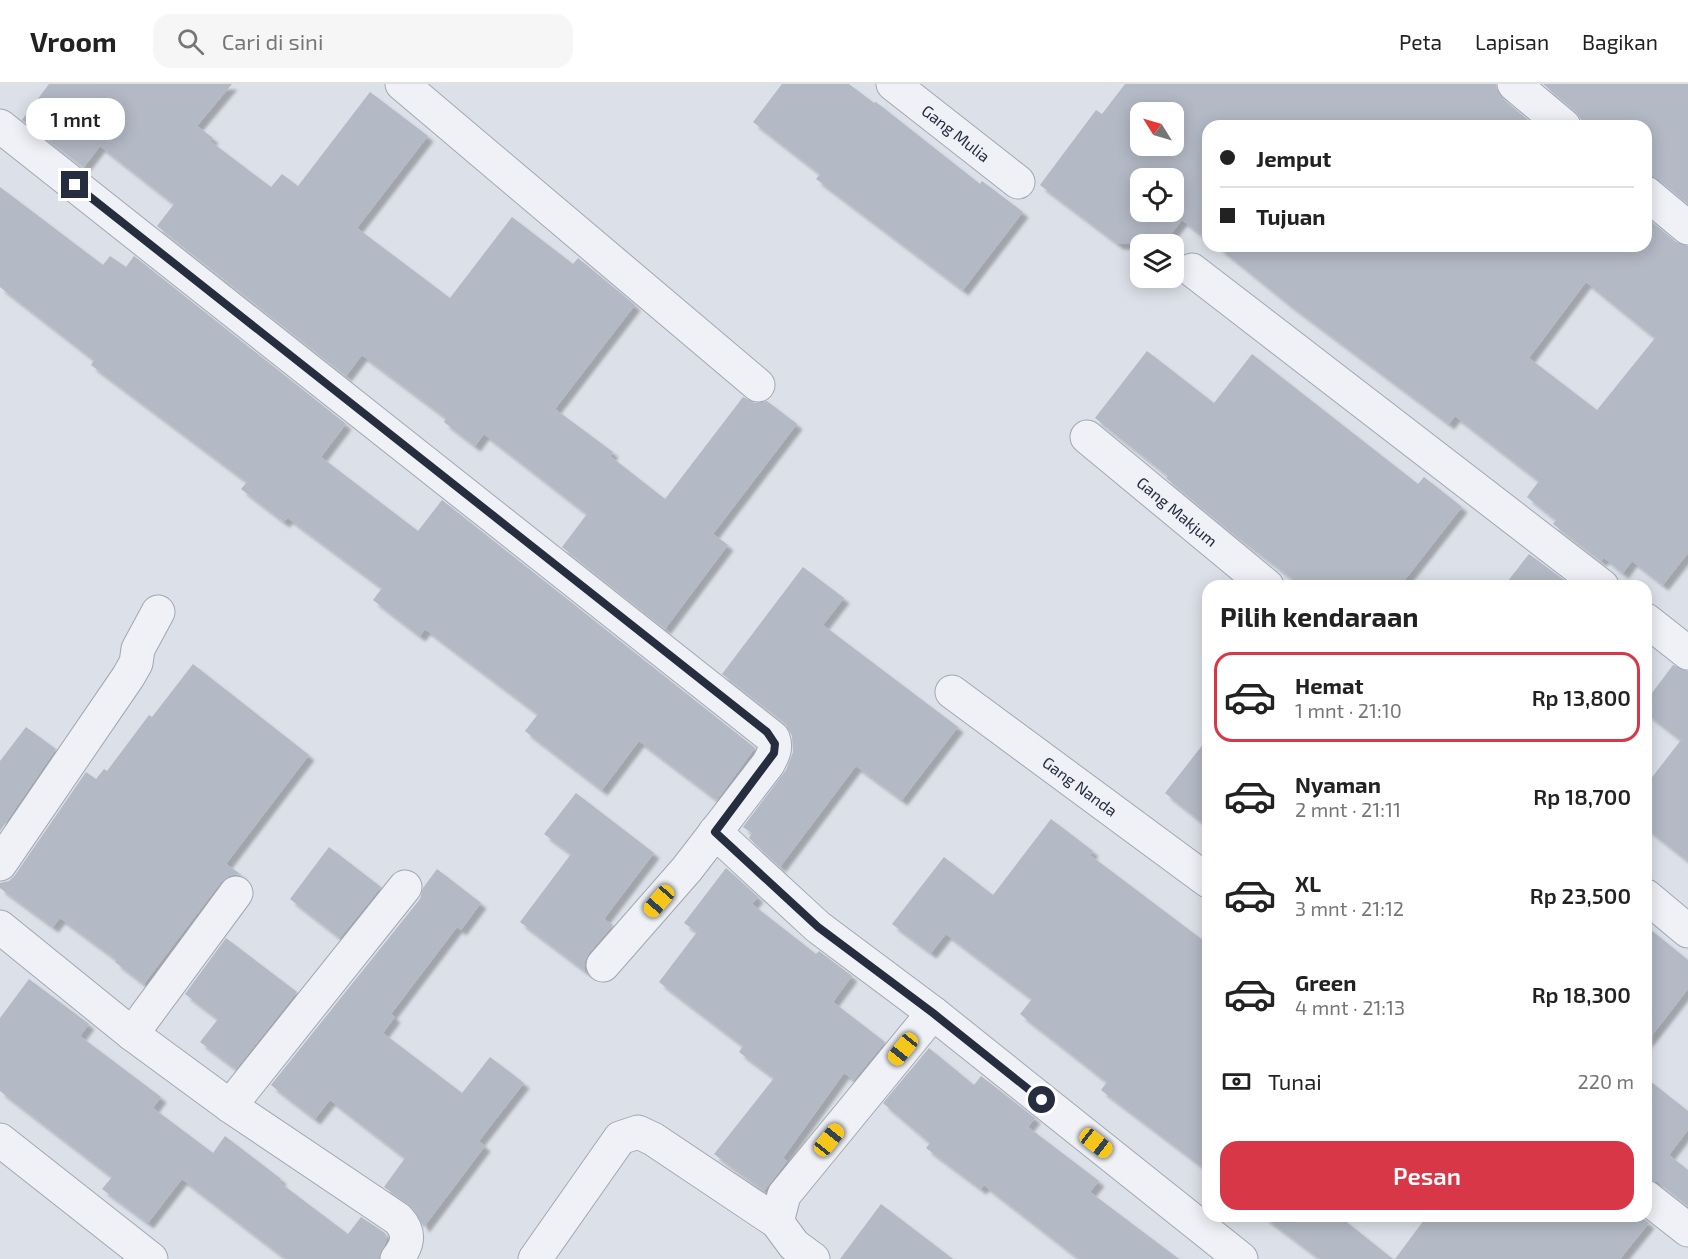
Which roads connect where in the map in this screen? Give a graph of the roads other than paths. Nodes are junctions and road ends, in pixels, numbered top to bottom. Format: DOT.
graph roads {
  1 [pos="402,84"];
  2 [pos="893,84"];
  3 [pos="1514,84"];
  4 [pos="1557,120"];
  5 [pos="0,126"];
  6 [pos="1018,182"];
  7 [pos="1652,198"];
  8 [pos="1688,228"];
  9 [pos="1192,270"];
  10 [pos="758,385"];
  11 [pos="1088,437"];
  12 [pos="1261,580"];
  13 [pos="1594,580"];
  14 [pos="158,612"];
  15 [pos="1652,625"];
  16 [pos="1688,653"];
  17 [pos="952,692"];
  18 [pos="715,832"];
  19 [pos="0,864"];
  20 [pos="1202,877"];
  21 [pos="405,887"];
  22 [pos="236,892"];
  23 [pos="1652,901"];
  24 [pos="0,927"];
  25 [pos="1688,931"];
  26 [pos="603,964"];
  27 [pos="933,1013"];
  28 [pos="132,1034"];
  29 [pos="230,1106"];
  30 [pos="0,1140"];
  31 [pos="1652,1202"];
  32 [pos="777,1222"];
  33 [pos="1688,1230"];
  34 [pos="151,1259"];
  35 [pos="397,1259"];
  36 [pos="535,1259"];
  37 [pos="813,1259"];
  38 [pos="1241,1259"];
  1 -- 10 [label="street"];
  2 -- 6 [label="street, Gang Mulia"];
  3 -- 4 [label="street"];
  5 -- 18 [label="street"];
  7 -- 8 [label="street"];
  9 -- 13 [label="street"];
  11 -- 12 [label="street, Gang Makjum"];
  14 -- 19 [label="street"];
  15 -- 16 [label="street"];
  17 -- 20 [label="street, Gang Nanda"];
  18 -- 26 [label="street"];
  18 -- 27 [label="street"];
  21 -- 29 [label="street"];
  22 -- 28 [label="street"];
  23 -- 25 [label="street"];
  24 -- 28 [label="street"];
  27 -- 32 [label="street"];
  27 -- 38 [label="street"];
  28 -- 29 [label="street"];
  29 -- 35 [label="street"];
  30 -- 34 [label="street"];
  31 -- 33 [label="street"];
  32 -- 36 [label="street"];
  32 -- 37 [label="street"];
}
